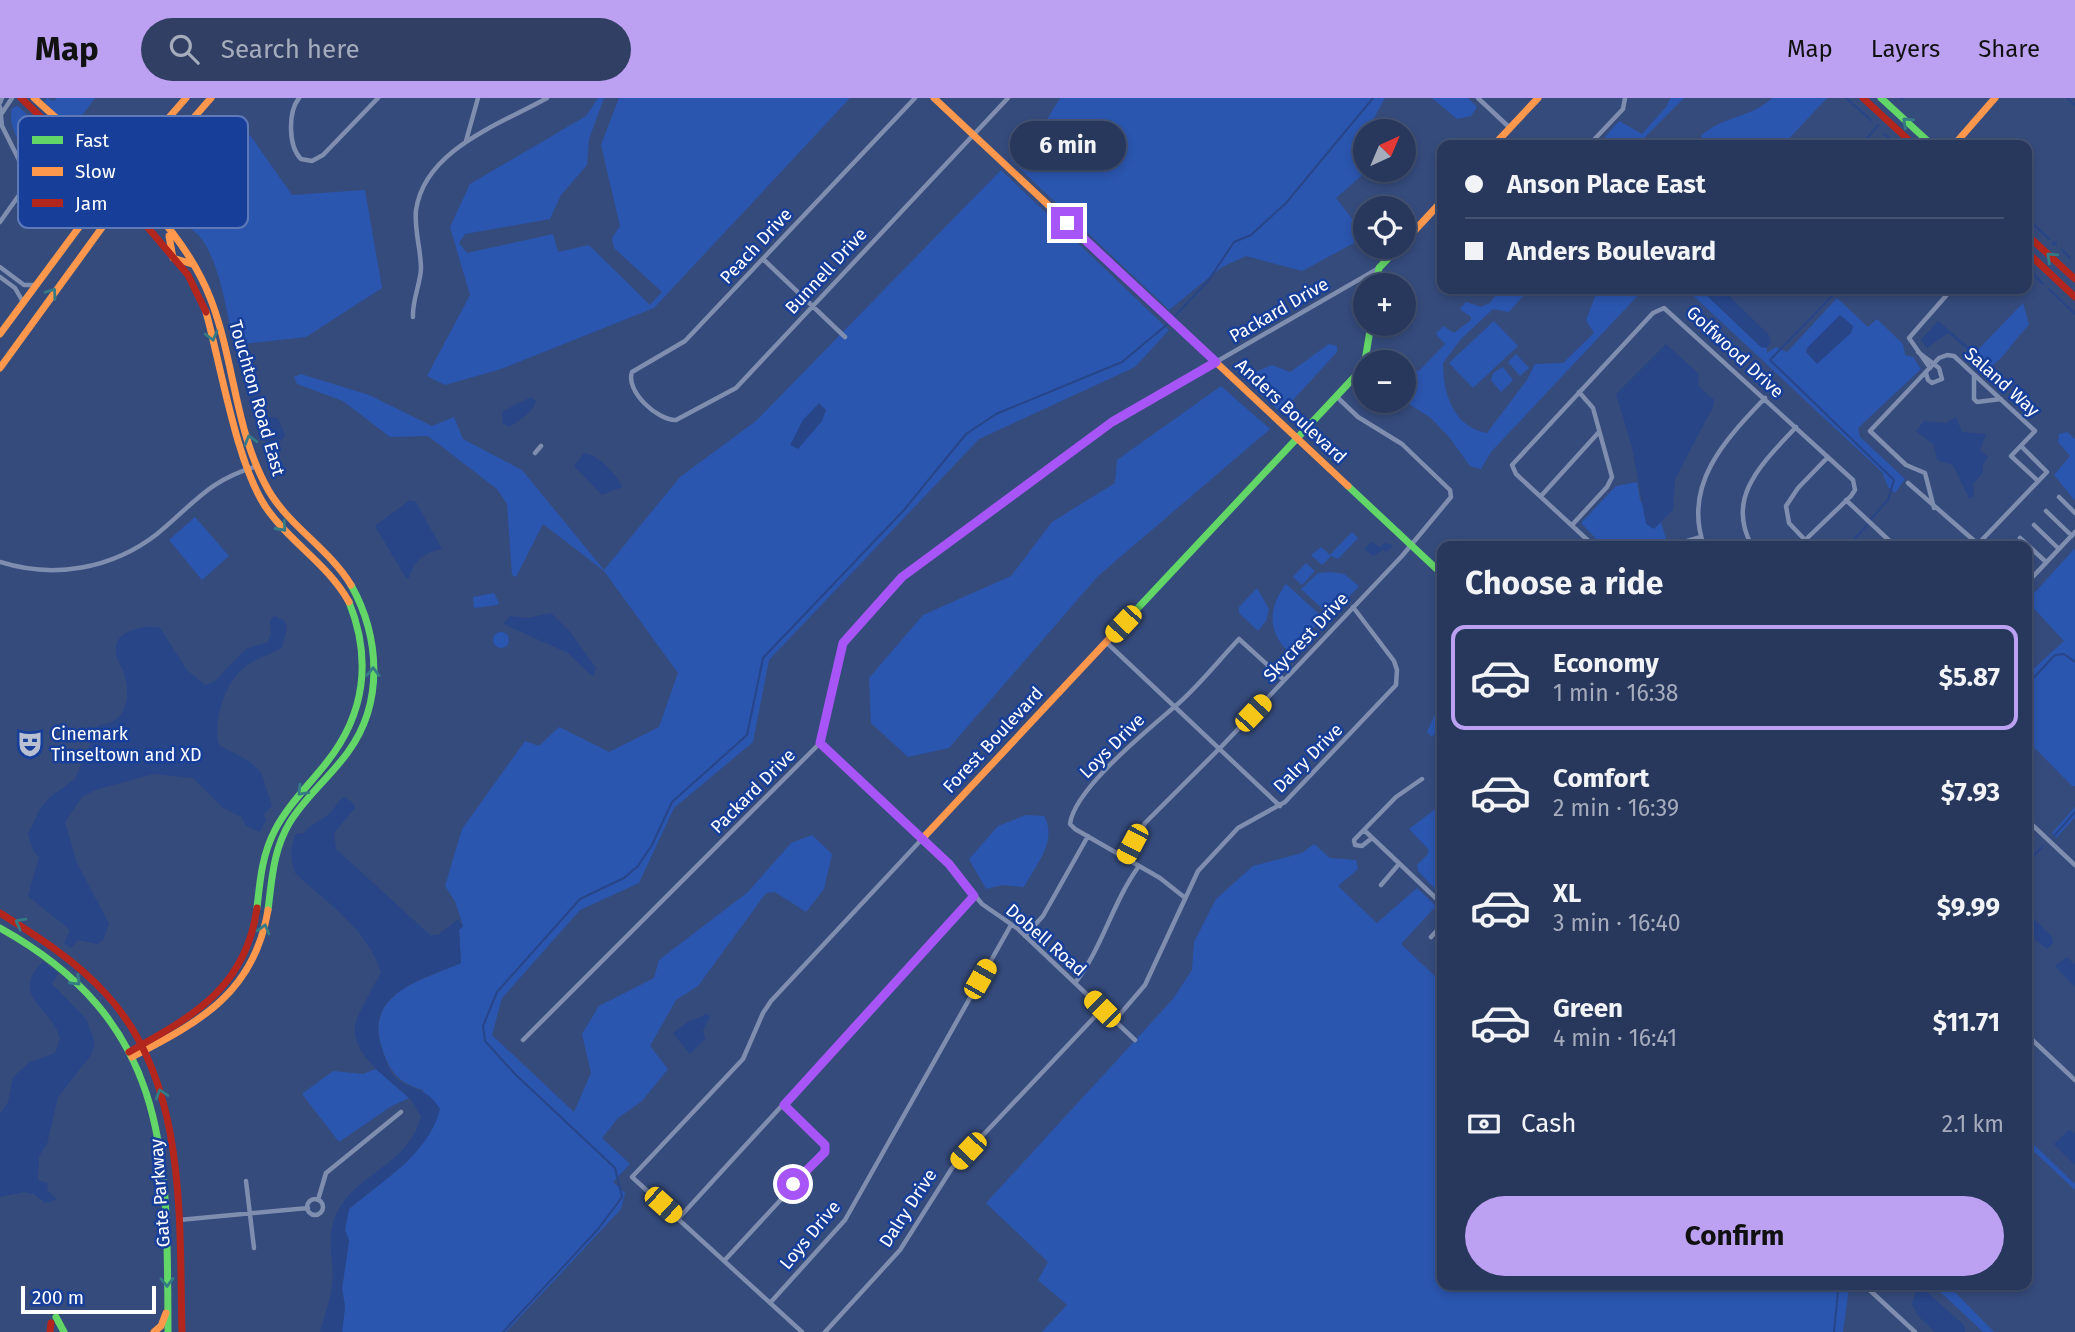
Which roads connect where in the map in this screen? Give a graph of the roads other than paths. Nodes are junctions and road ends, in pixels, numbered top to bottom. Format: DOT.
graph roads {
  1 [pos="2,98"];
  2 [pos="12,98"];
  3 [pos="21,98"];
  4 [pos="34,98"];
  5 [pos="186,98"];
  6 [pos="211,98"];
  7 [pos="299,98"];
  8 [pos="379,98"];
  9 [pos="478,98"];
  10 [pos="547,98"];
  11 [pos="915,98"];
  12 [pos="934,98"];
  13 [pos="1008,98"];
  14 [pos="1478,98"];
  15 [pos="1538,98"];
  16 [pos="1625,98"];
  17 [pos="1863,98"];
  18 [pos="1881,98"];
  19 [pos="1995,98"];
  20 [pos="0,105"];
  21 [pos="1,114"];
  22 [pos="40,116"];
  23 [pos="53,116"];
  24 [pos="170,116"];
  25 [pos="195,116"];
  26 [pos="1,122"];
  27 [pos="1510,128"];
  28 [pos="974,135"];
  29 [pos="1499,140"];
  30 [pos="1595,140"];
  31 [pos="1909,140"];
  32 [pos="1927,140"];
  33 [pos="1958,140"];
  34 [pos="466,141"];
  35 [pos="18,158"];
  36 [pos="18,197"];
  37 [pos="1437,206"];
  38 [pos="0,222"];
  39 [pos="78,228"];
  40 [pos="101,228"];
  41 [pos="146,228"];
  42 [pos="165,228"];
  43 [pos="1416,229"];
  44 [pos="168,231"];
  45 [pos="2032,240"];
  46 [pos="2032,257"];
  47 [pos="173,258"];
  48 [pos="763,258"];
  49 [pos="1388,259"];
  50 [pos="194,265"];
  51 [pos="0,267"];
  52 [pos="1379,268"];
  53 [pos="1378,273"];
  54 [pos="0,277"];
  55 [pos="2075,279"];
  56 [pos="35,285"];
  57 [pos="1947,294"];
  58 [pos="2075,297"];
  59 [pos="23,302"];
  60 [pos="813,305"];
  61 [pos="413,317"];
  62 [pos="0,334"];
  63 [pos="1369,336"];
  64 [pos="845,337"];
  65 [pos="1216,362"];
  66 [pos="229,363"];
  67 [pos="220,365"];
  68 [pos="0,368"];
  69 [pos="1930,368"];
  70 [pos="1974,375"];
  71 [pos="1579,391"];
  72 [pos="1337,397"];
  73 [pos="1765,398"];
  74 [pos="2001,400"];
  75 [pos="647,403"];
  76 [pos="1796,427"];
  77 [pos="1600,432"];
  78 [pos="1296,438"];
  79 [pos="541,446"];
  80 [pos="2021,446"];
  81 [pos="535,453"];
  82 [pos="1828,457"];
  83 [pos="258,466"];
  84 [pos="249,468"];
  85 [pos="2038,481"];
  86 [pos="1908,483"];
  87 [pos="1541,496"];
  88 [pos="2059,497"];
  89 [pos="1846,500"];
  90 [pos="1934,508"];
  91 [pos="2046,512"];
  92 [pos="2075,513"];
  93 [pos="1572,525"];
  94 [pos="2034,525"];
  95 [pos="2073,534"];
  96 [pos="1701,537"];
  97 [pos="2020,538"];
  98 [pos="1589,541"];
  99 [pos="1687,541"];
  100 [pos="1702,541"];
  101 [pos="1750,541"];
  102 [pos="1806,541"];
  103 [pos="1890,541"];
  104 [pos="1974,541"];
  105 [pos="1981,541"];
  106 [pos="2023,541"];
  107 [pos="1410,544"];
  108 [pos="2032,549"];
  109 [pos="2059,549"];
  110 [pos="0,562"];
  111 [pos="2046,562"];
  112 [pos="1437,570"];
  113 [pos="2034,576"];
  114 [pos="1353,607"];
  115 [pos="371,636"];
  116 [pos="361,637"];
  117 [pos="1106,642"];
  118 [pos="372,646"];
  119 [pos="362,647"];
  120 [pos="1284,680"];
  121 [pos="1173,705"];
  122 [pos="820,743"];
  123 [pos="1219,749"];
  124 [pos="329,762"];
  125 [pos="337,769"];
  126 [pos="1422,779"];
  127 [pos="1280,806"];
  128 [pos="2032,826"];
  129 [pos="1364,830"];
  130 [pos="1088,836"];
  131 [pos="1372,838"];
  132 [pos="922,839"];
  133 [pos="1125,857"];
  134 [pos="1399,864"];
  135 [pos="2075,865"];
  136 [pos="1139,866"];
  137 [pos="259,882"];
  138 [pos="269,882"];
  139 [pos="1381,885"];
  140 [pos="974,896"];
  141 [pos="1184,897"];
  142 [pos="1437,899"];
  143 [pos="0,913"];
  144 [pos="1012,925"];
  145 [pos="0,928"];
  146 [pos="1437,930"];
  147 [pos="1025,936"];
  148 [pos="1430,937"];
  149 [pos="239,963"];
  150 [pos="251,964"];
  151 [pos="246,974"];
  152 [pos="1075,983"];
  153 [pos="1102,1009"];
  154 [pos="1115,1020"];
  155 [pos="523,1040"];
  156 [pos="1135,1040"];
  157 [pos="2032,1040"];
  158 [pos="144,1047"];
  159 [pos="131,1055"];
  160 [pos="2075,1080"];
  161 [pos="784,1105"];
  162 [pos="401,1112"];
  163 [pos="246,1181"];
  164 [pos="318,1200"];
  165 [pos="307,1208"];
  166 [pos="250,1213"];
  167 [pos="678,1219"];
  168 [pos="179,1220"];
  169 [pos="254,1248"];
  170 [pos="724,1261"];
  171 [pos="1870,1290"];
  172 [pos="770,1303"];
  173 [pos="168,1304"];
  174 [pos="50,1332"];
  175 [pos="64,1332"];
  176 [pos="154,1332"];
  177 [pos="168,1332"];
  178 [pos="182,1332"];
  179 [pos="802,1332"];
  180 [pos="825,1332"];
  181 [pos="1915,1332"];
  1 -- 20 [label="street"];
  2 -- 21 [label="street"];
  3 -- 22 [label="main road, Touchton Road East"];
  4 -- 23 [label="main road, Touchton Road East"];
  5 -- 24 [label="main road"];
  6 -- 25 [label="main road"];
  7 -- 8 [label="street"];
  9 -- 34 [label="street"];
  10 -- 34 [label="street"];
  11 -- 48 [label="street, Peach Drive"];
  12 -- 28 [label="main road, Anders Boulevard"];
  13 -- 28 [label="street, Bunnell Drive"];
  14 -- 27 [label="street"];
  15 -- 27 [label="main road"];
  16 -- 30 [label="street"];
  17 -- 31 [label="main road"];
  32 -- 18 [label="main road, one-way"];
  19 -- 33 [label="main road"];
  20 -- 21 [label="street"];
  21 -- 26 [label="street"];
  26 -- 35 [label="street"];
  27 -- 29 [label="main road"];
  28 -- 60 [label="street, Bunnell Drive"];
  28 -- 65 [label="main road, Anders Boulevard"];
  34 -- 61 [label="street"];
  36 -- 38 [label="street"];
  37 -- 43 [label="main road"];
  39 -- 56 [label="main road"];
  68 -- 40 [label="main road, one-way"];
  41 -- 47 [label="main road, Touchton Road East"];
  42 -- 44 [label="main road, Touchton Road East"];
  44 -- 47 [label="main road"];
  44 -- 50 [label="main road, Touchton Road East"];
  55 -- 45 [label="main road, one-way"];
  46 -- 58 [label="main road"];
  47 -- 50 [label="main road"];
  47 -- 67 [label="main road, Touchton Road East, one-way"];
  48 -- 60 [label="street"];
  48 -- 75 [label="street, Peach Drive"];
  49 -- 52 [label="main road"];
  50 -- 66 [label="main road, Touchton Road East"];
  51 -- 56 [label="street"];
  52 -- 53 [label="main road"];
  52 -- 65 [label="street, Packard Drive"];
  54 -- 59 [label="street"];
  56 -- 59 [label="main road"];
  57 -- 69 [label="street"];
  59 -- 62 [label="main road"];
  60 -- 64 [label="street"];
  60 -- 75 [label="street, Bunnell Drive"];
  63 -- 72 [label="main road, Forest Boulevard"];
  65 -- 78 [label="main road, Anders Boulevard"];
  65 -- 122 [label="street, Packard Drive"];
  66 -- 67 [label="main road"];
  83 -- 66 [label="main road, Touchton Road East, one-way"];
  67 -- 84 [label="main road, Touchton Road East"];
  69 -- 70 [label="street, Saland Way"];
  69 -- 90 [label="street"];
  70 -- 74 [label="street, Saland Way"];
  70 -- 74 [label="street"];
  71 -- 73 [label="street, Golfwood Drive"];
  71 -- 77 [label="street"];
  71 -- 87 [label="street, Golfwood Drive"];
  72 -- 78 [label="main road, Forest Boulevard"];
  72 -- 107 [label="street, Skycrest Drive"];
  73 -- 76 [label="street, Golfwood Drive"];
  73 -- 96 [label="street"];
  74 -- 80 [label="street, Saland Way"];
  76 -- 82 [label="street, Golfwood Drive"];
  76 -- 101 [label="street"];
  77 -- 87 [label="street"];
  77 -- 93 [label="street"];
  78 -- 107 [label="main road, Anders Boulevard"];
  78 -- 117 [label="main road, Forest Boulevard"];
  79 -- 81 [label="street"];
  80 -- 85 [label="street"];
  80 -- 85 [label="street, Saland Way"];
  82 -- 89 [label="street, Golfwood Drive"];
  82 -- 102 [label="street"];
  83 -- 84 [label="street"];
  83 -- 115 [label="main road, Touchton Road East"];
  84 -- 110 [label="street"];
  84 -- 116 [label="main road, Touchton Road East, one-way"];
  85 -- 105 [label="street"];
  86 -- 90 [label="street"];
  87 -- 93 [label="street"];
  88 -- 92 [label="street"];
  89 -- 102 [label="street"];
  89 -- 103 [label="street"];
  90 -- 104 [label="street"];
  91 -- 95 [label="street"];
  93 -- 98 [label="street"];
  94 -- 109 [label="street"];
  95 -- 109 [label="street"];
  96 -- 99 [label="street"];
  96 -- 100 [label="street"];
  97 -- 106 [label="street"];
  107 -- 112 [label="main road, Anders Boulevard"];
  107 -- 114 [label="street, Skycrest Drive"];
  108 -- 111 [label="street"];
  109 -- 111 [label="street"];
  111 -- 113 [label="street"];
  114 -- 120 [label="street, Skycrest Drive"];
  114 -- 127 [label="street, Dalry Drive"];
  115 -- 116 [label="main road"];
  115 -- 118 [label="main road, Touchton Road East"];
  116 -- 119 [label="main road, Touchton Road East"];
  117 -- 121 [label="street"];
  117 -- 132 [label="main road, Forest Boulevard"];
  118 -- 119 [label="main road"];
  125 -- 118 [label="main road, Touchton Road East, one-way"];
  119 -- 124 [label="main road, Touchton Road East"];
  120 -- 121 [label="street, Loys Drive"];
  120 -- 123 [label="street, Skycrest Drive"];
  121 -- 123 [label="street"];
  121 -- 130 [label="street, Loys Drive"];
  122 -- 132 [label="street, Dobell Road"];
  122 -- 155 [label="street, Packard Drive"];
  123 -- 127 [label="street"];
  123 -- 133 [label="street, Skycrest Drive"];
  124 -- 125 [label="main road"];
  124 -- 137 [label="main road, Touchton Road East, one-way"];
  125 -- 138 [label="main road, Touchton Road East"];
  126 -- 129 [label="street"];
  127 -- 141 [label="street, Dalry Drive"];
  128 -- 135 [label="street"];
  129 -- 131 [label="street"];
  129 -- 131 [label="street"];
  130 -- 133 [label="street"];
  130 -- 147 [label="street"];
  131 -- 134 [label="street"];
  132 -- 140 [label="street, Dobell Road"];
  132 -- 167 [label="street, Forest Boulevard"];
  133 -- 136 [label="street"];
  134 -- 139 [label="street"];
  134 -- 142 [label="street"];
  136 -- 141 [label="street"];
  136 -- 152 [label="street"];
  137 -- 138 [label="main road"];
  137 -- 149 [label="main road, Touchton Road East"];
  150 -- 138 [label="main road, Touchton Road East, one-way"];
  140 -- 144 [label="street, Dobell Road"];
  140 -- 161 [label="street"];
  141 -- 154 [label="street, Dalry Drive"];
  158 -- 143 [label="main road, Gate Parkway, one-way"];
  144 -- 147 [label="street, Dobell Road"];
  144 -- 172 [label="street, Loys Drive"];
  145 -- 159 [label="main road, Gate Parkway, one-way"];
  146 -- 148 [label="street"];
  147 -- 152 [label="street, Dobell Road"];
  149 -- 150 [label="main road"];
  149 -- 151 [label="main road"];
  149 -- 158 [label="main road, Touchton Road East"];
  150 -- 151 [label="main road, Touchton Road East"];
  151 -- 158 [label="main road, Touchton Road East"];
  152 -- 153 [label="street, Dobell Road"];
  153 -- 154 [label="street, Dobell Road"];
  153 -- 180 [label="street, Dalry Drive"];
  154 -- 156 [label="street, Dobell Road"];
  157 -- 160 [label="street"];
  158 -- 159 [label="main road, Touchton Road East"];
  168 -- 158 [label="main road, Gate Parkway, one-way"];
  159 -- 173 [label="main road, Gate Parkway, one-way"];
  161 -- 167 [label="street"];
  161 -- 170 [label="street"];
  162 -- 164 [label="street"];
  163 -- 166 [label="street"];
  164 -- 165 [label="street"];
  164 -- 165 [label="street"];
  165 -- 166 [label="street"];
  166 -- 168 [label="street"];
  166 -- 169 [label="street"];
  167 -- 170 [label="street"];
  168 -- 178 [label="main road, Gate Parkway"];
  170 -- 172 [label="street"];
  171 -- 181 [label="street"];
  172 -- 179 [label="street"];
  173 -- 176 [label="main road"];
  173 -- 177 [label="main road, Gate Parkway"];
  174 -- 175 [label="main road"];
}
